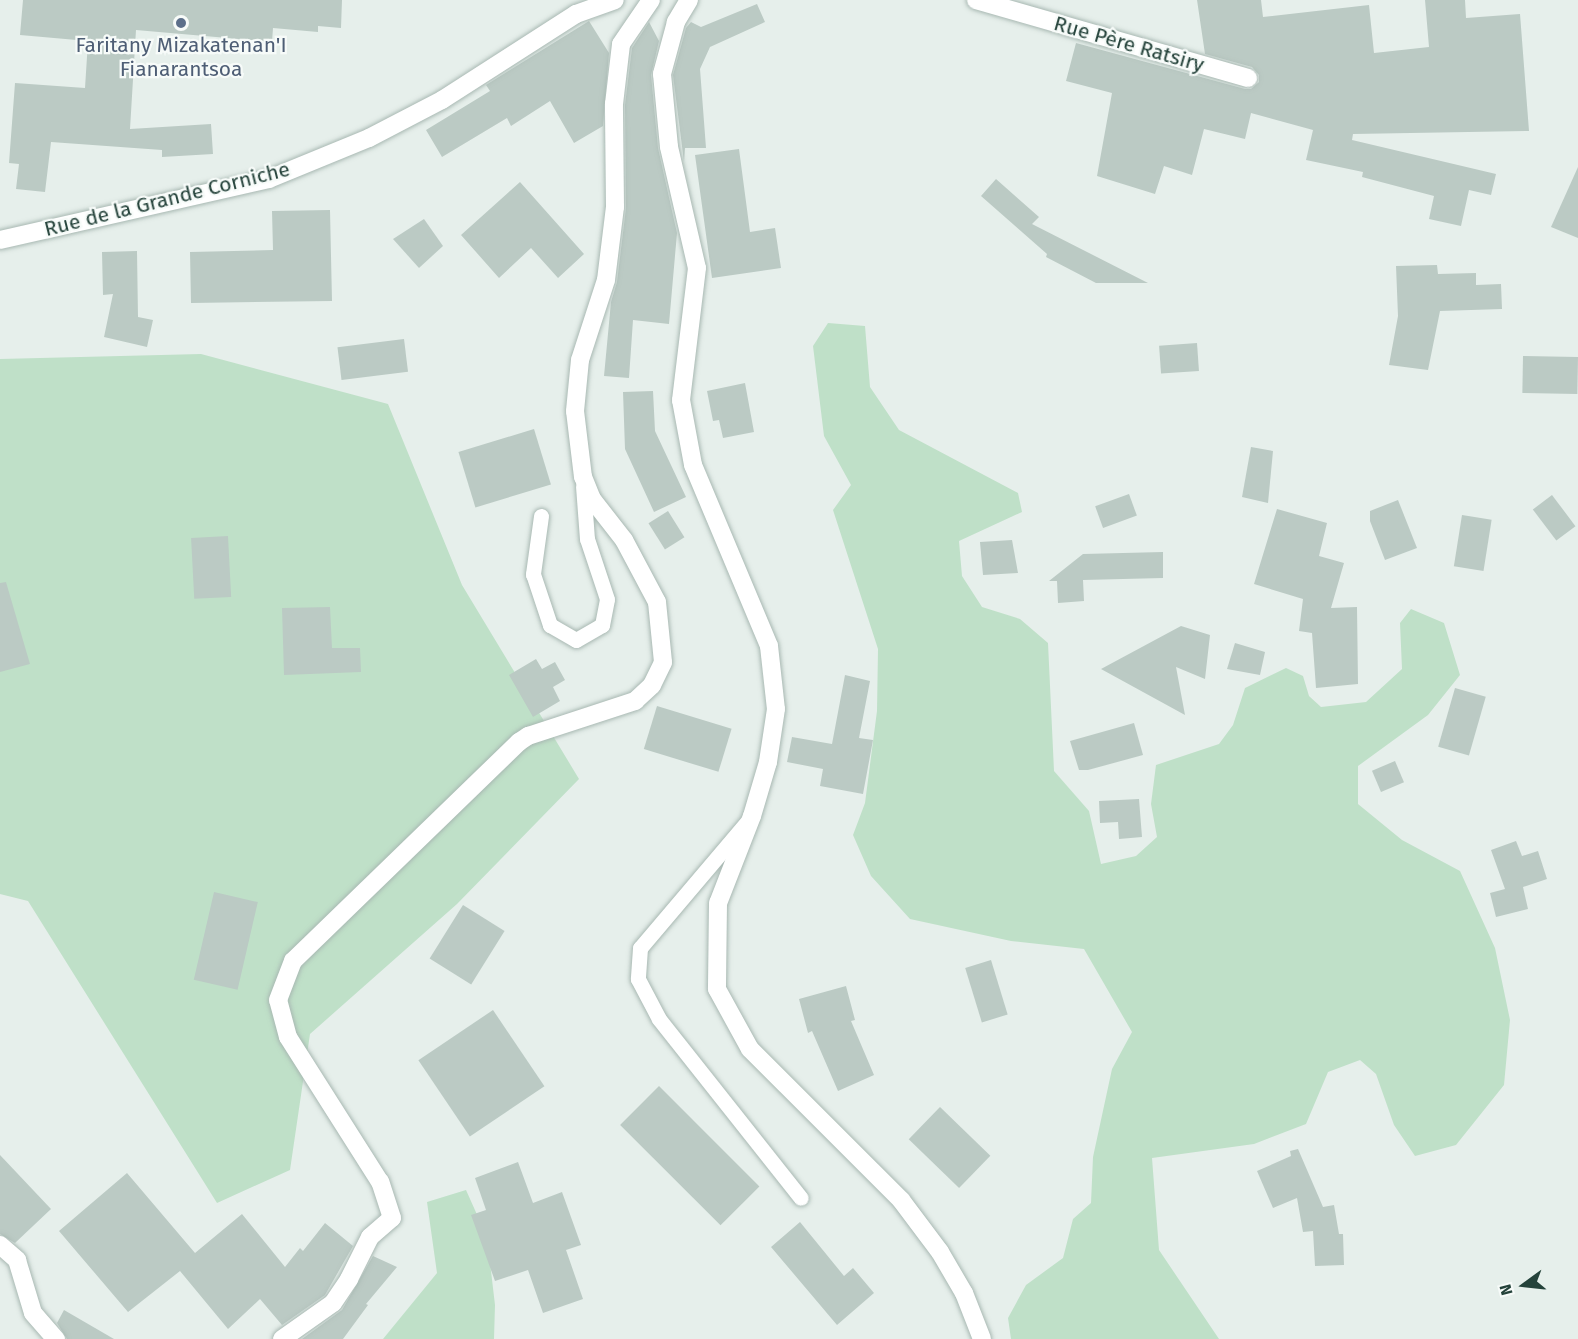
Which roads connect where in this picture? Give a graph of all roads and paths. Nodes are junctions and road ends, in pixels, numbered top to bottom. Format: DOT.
graph roads {
  1 [pos="615,0"];
  2 [pos="651,0"];
  3 [pos="689,0"];
  4 [pos="976,0"];
  5 [pos="1248,78"];
  6 [pos="0,240"];
  7 [pos="583,477"];
  8 [pos="541,516"];
  9 [pos="752,816"];
  10 [pos="801,1198"];
  11 [pos="0,1245"];
  12 [pos="56,1339"];
  13 [pos="282,1339"];
  14 [pos="982,1339"];
  1 -- 6 [label="street, Rue de la Grande Corniche"];
  2 -- 7 [label="street"];
  3 -- 9 [label="street"];
  4 -- 5 [label="street, Rue Père Ratsiry"];
  7 -- 8 [label="lane"];
  7 -- 13 [label="street"];
  9 -- 10 [label="lane"];
  9 -- 14 [label="street"];
  11 -- 12 [label="street"];
}
